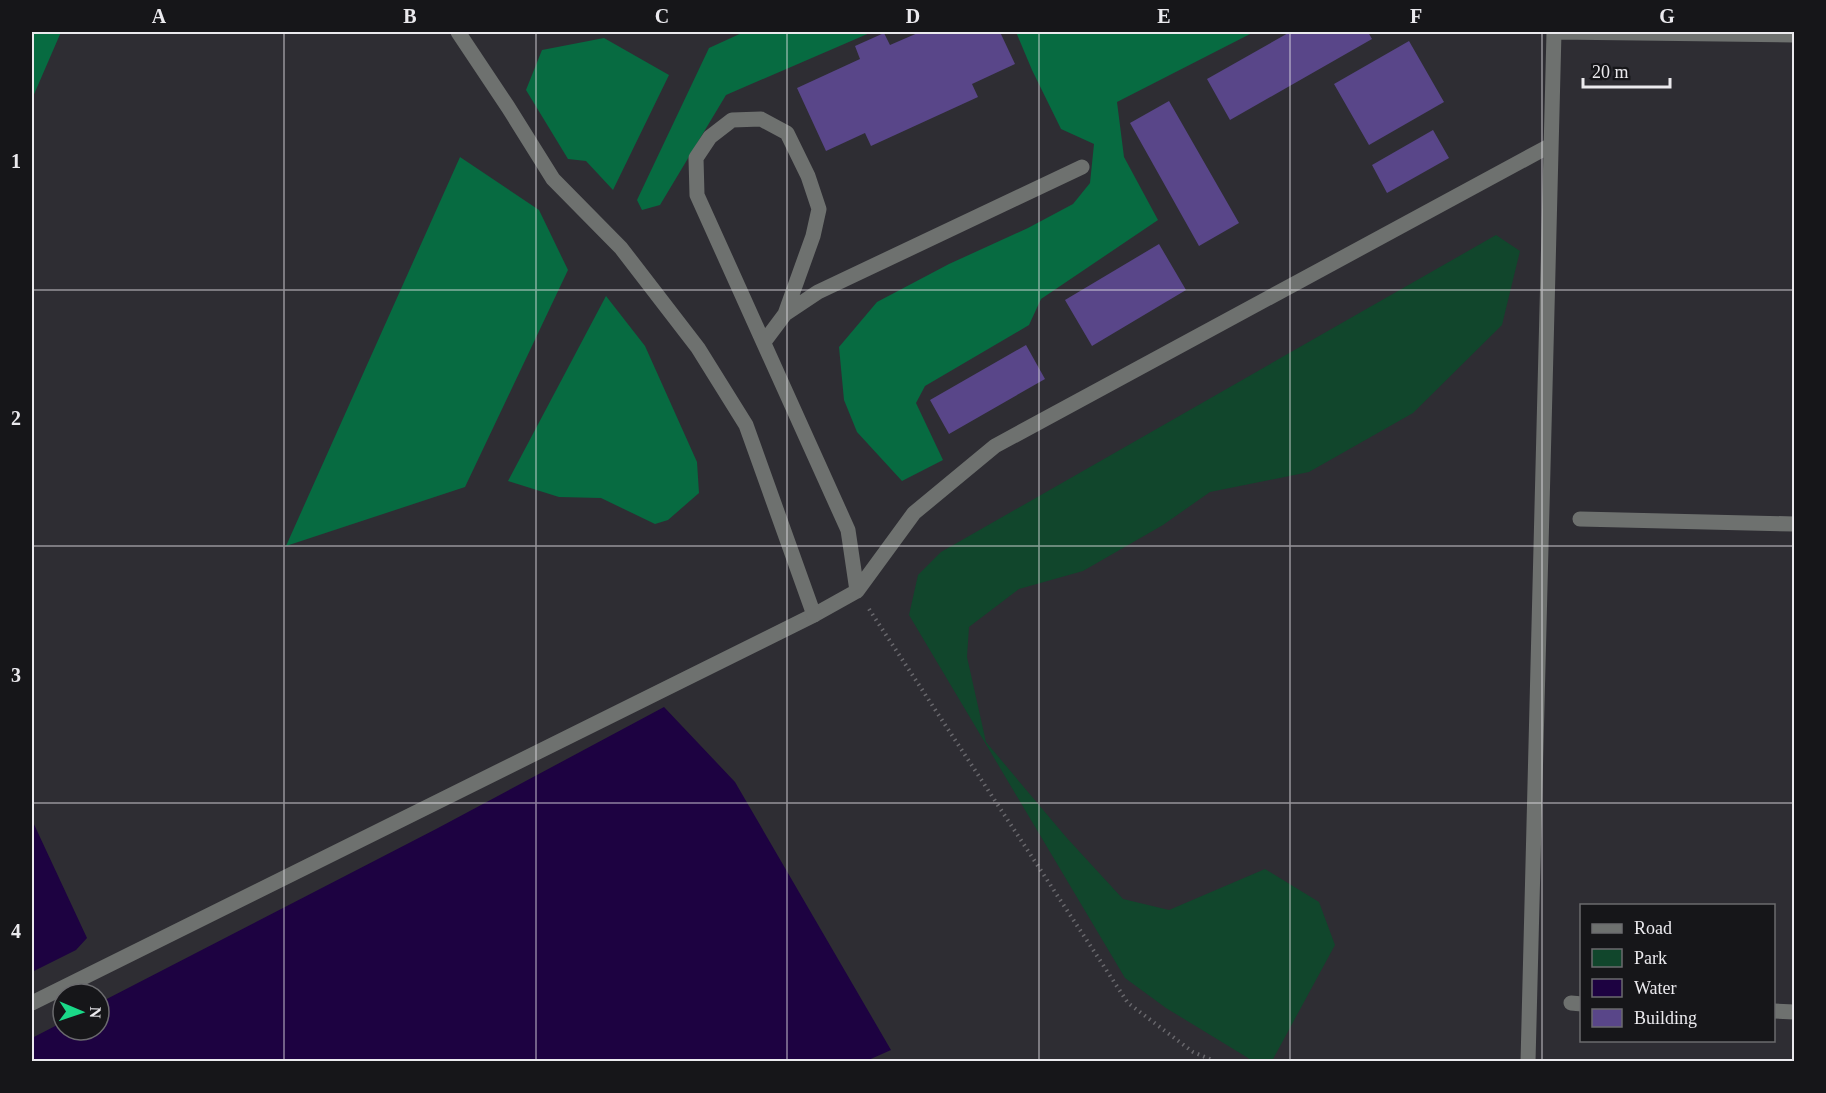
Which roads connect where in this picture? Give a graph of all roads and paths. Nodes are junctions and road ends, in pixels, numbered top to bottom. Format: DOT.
graph roads {
  1 [pos="458,32"];
  2 [pos="1555,32"];
  3 [pos="1794,35"];
  4 [pos="1551,145"];
  5 [pos="1082,167"];
  6 [pos="785,314"];
  7 [pos="764,342"];
  8 [pos="1580,519"];
  9 [pos="1794,524"];
  10 [pos="857,591"];
  11 [pos="814,615"];
  12 [pos="32,1003"];
  13 [pos="1775,1011"];
  14 [pos="1794,1012"];
  15 [pos="1216,1062"];
  16 [pos="1528,1062"];
  1 -- 11 [label="street"];
  2 -- 3 [label="street"];
  2 -- 4 [label="street"];
  4 -- 10 [label="street"];
  4 -- 16 [label="street"];
  5 -- 6 [label="street"];
  6 -- 7 [label="street"];
  6 -- 7 [label="street"];
  7 -- 10 [label="street"];
  8 -- 9 [label="street"];
  10 -- 11 [label="street"];
  10 -- 15 [label="path"];
  11 -- 12 [label="street"];
  13 -- 14 [label="street"];
}
